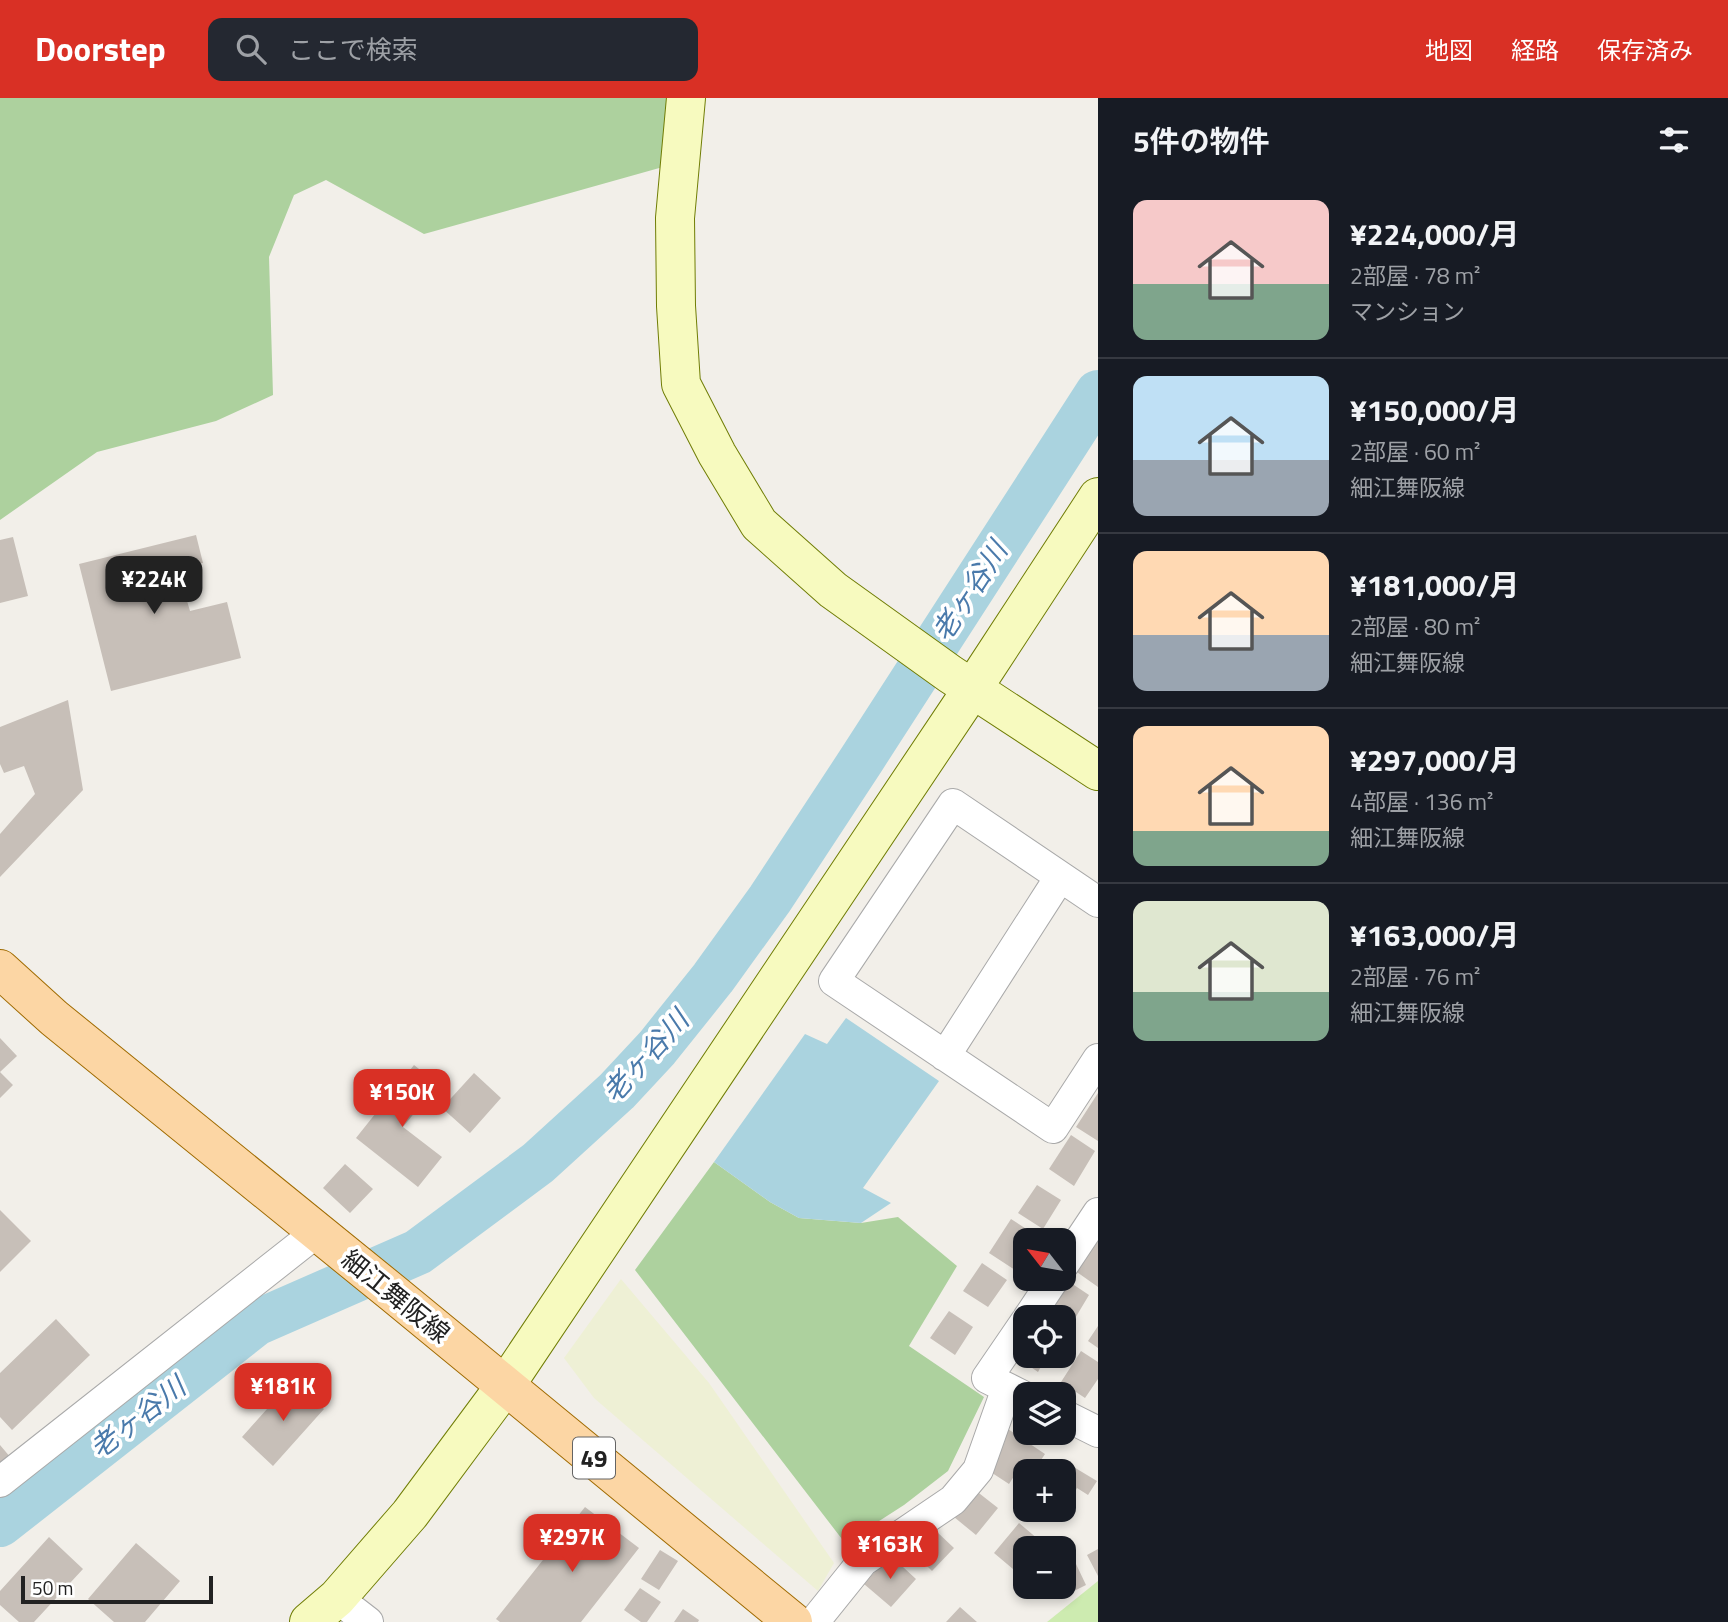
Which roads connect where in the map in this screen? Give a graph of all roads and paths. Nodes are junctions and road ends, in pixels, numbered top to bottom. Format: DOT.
graph roads {
  1 [pos="686,98"];
  2 [pos="1098,497"];
  3 [pos="962,681"];
  4 [pos="1098,771"];
  5 [pos="1060,877"];
  6 [pos="1098,902"];
  7 [pos="0,969"];
  8 [pos="945,1056"];
  9 [pos="1098,1059"];
  10 [pos="1098,1213"];
  11 [pos="329,1242"];
  12 [pos="1076,1246"];
  13 [pos="1013,1341"];
  14 [pos="505,1385"];
  15 [pos="1013,1390"];
  16 [pos="1013,1398"];
  17 [pos="1076,1421"];
  18 [pos="1098,1432"];
  19 [pos="0,1482"];
  20 [pos="323,1610"];
  21 [pos="368,1622"];
  22 [pos="793,1622"];
  23 [pos="814,1622"];
  1 -- 3 [label="street"];
  2 -- 3 [label="street"];
  3 -- 4 [label="street"];
  3 -- 14 [label="street"];
  5 -- 6 [label="street"];
  5 -- 8 [label="street"];
  5 -- 8 [label="street"];
  7 -- 11 [label="main road, 細江舞阪線 / 49"];
  8 -- 9 [label="street"];
  10 -- 12 [label="street"];
  11 -- 14 [label="main road, 細江舞阪線 / 49"];
  11 -- 19 [label="street"];
  13 -- 15 [label="street"];
  14 -- 20 [label="street"];
  14 -- 22 [label="main road, 細江舞阪線 / 49"];
  16 -- 23 [label="street"];
  17 -- 18 [label="street"];
  20 -- 21 [label="street"];
}
